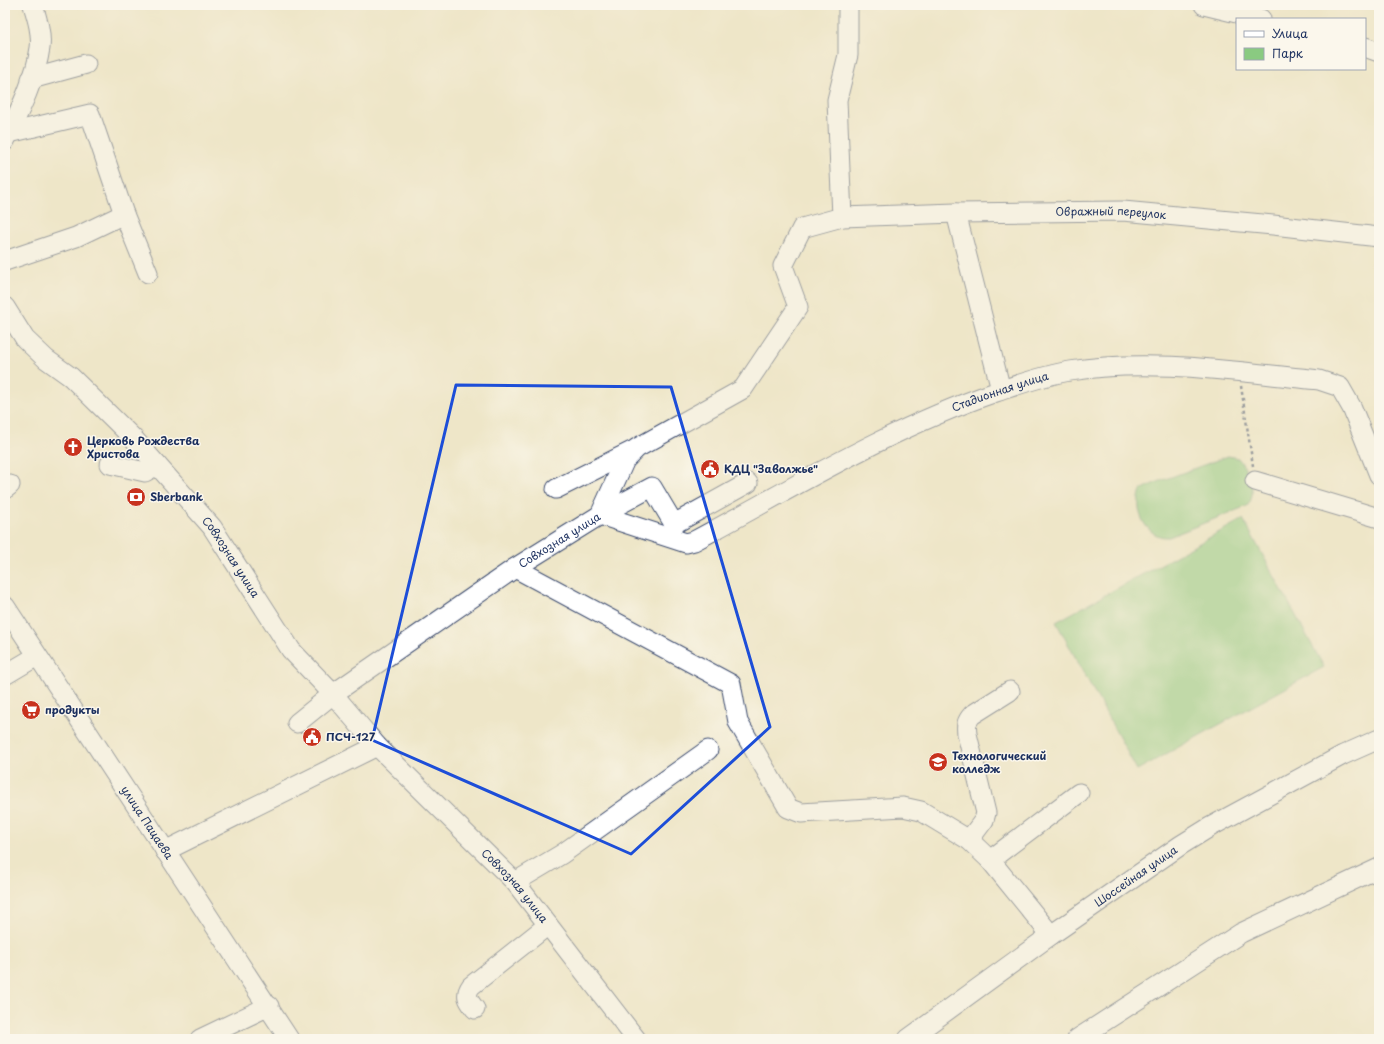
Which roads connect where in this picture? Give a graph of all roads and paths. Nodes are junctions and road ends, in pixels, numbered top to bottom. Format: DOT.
graph roads {
  1 [pos="33,5"];
  2 [pos="848,5"];
  3 [pos="1204,5"];
  4 [pos="1257,18"];
  5 [pos="1366,47"];
  6 [pos="1379,52"];
  7 [pos="86,64"];
  8 [pos="31,80"];
  9 [pos="7,137"];
  10 [pos="956,213"];
  11 [pos="124,214"];
  12 [pos="842,217"];
  13 [pos="1379,237"];
  14 [pos="5,261"];
  15 [pos="148,273"];
  16 [pos="798,307"];
  17 [pos="5,308"];
  18 [pos="1238,372"];
  19 [pos="1001,390"];
  20 [pos="637,448"];
  21 [pos="110,464"];
  22 [pos="157,465"];
  23 [pos="1379,475"];
  24 [pos="1255,481"];
  25 [pos="748,484"];
  26 [pos="556,489"];
  27 [pos="600,515"];
  28 [pos="1379,518"];
  29 [pos="515,568"];
  30 [pos="5,606"];
  31 [pos="37,656"];
  32 [pos="5,675"];
  33 [pos="1010,691"];
  34 [pos="333,694"];
  35 [pos="297,723"];
  36 [pos="1379,739"];
  37 [pos="377,746"];
  38 [pos="708,750"];
  39 [pos="1079,793"];
  40 [pos="970,840"];
  41 [pos="165,851"];
  42 [pos="990,860"];
  43 [pos="1379,868"];
  44 [pos="515,882"];
  45 [pos="548,925"];
  46 [pos="1051,935"];
  47 [pos="269,1006"];
  48 [pos="475,1009"];
  49 [pos="200,1039"];
  50 [pos="289,1039"];
  51 [pos="636,1039"];
  52 [pos="908,1039"];
  53 [pos="1077,1039"];
  1 -- 8 [label="street"];
  2 -- 12 [label="street"];
  3 -- 4 [label="street"];
  5 -- 6 [label="street"];
  7 -- 8 [label="street"];
  8 -- 9 [label="street"];
  9 -- 11 [label="street"];
  10 -- 12 [label="street, Овражный переулок"];
  10 -- 13 [label="street, Овражный переулок"];
  10 -- 19 [label="street"];
  11 -- 14 [label="street"];
  11 -- 15 [label="street"];
  12 -- 16 [label="street, Овражный переулок"];
  16 -- 20 [label="street, Совхозная улица"];
  17 -- 22 [label="street, Совхозная улица"];
  18 -- 19 [label="street, Стадионная улица"];
  18 -- 23 [label="street, Стадионная улица"];
  18 -- 24 [label="path"];
  19 -- 27 [label="street, Стадионная улица"];
  20 -- 26 [label="street"];
  20 -- 27 [label="street, Совхозная улица"];
  21 -- 22 [label="street"];
  22 -- 34 [label="street, Совхозная улица"];
  24 -- 28 [label="street"];
  25 -- 27 [label="street"];
  27 -- 29 [label="street, Совхозная улица"];
  29 -- 34 [label="street, Совхозная улица"];
  29 -- 40 [label="street"];
  30 -- 31 [label="street, улица Пацаева"];
  31 -- 32 [label="street"];
  31 -- 41 [label="street, улица Пацаева"];
  33 -- 40 [label="street"];
  34 -- 35 [label="street"];
  34 -- 37 [label="street, Совхозная улица"];
  36 -- 46 [label="street, Шоссейная улица"];
  37 -- 41 [label="street"];
  37 -- 44 [label="street, Совхозная улица"];
  38 -- 44 [label="street"];
  39 -- 42 [label="street"];
  40 -- 42 [label="street"];
  41 -- 47 [label="street, улица Пацаева"];
  42 -- 46 [label="street"];
  43 -- 53 [label="street"];
  44 -- 45 [label="street, Совхозная улица"];
  45 -- 48 [label="street"];
  45 -- 51 [label="street, Совхозная улица"];
  46 -- 52 [label="street, Шоссейная улица"];
  47 -- 49 [label="street"];
  47 -- 50 [label="street, улица Пацаева"];
}
